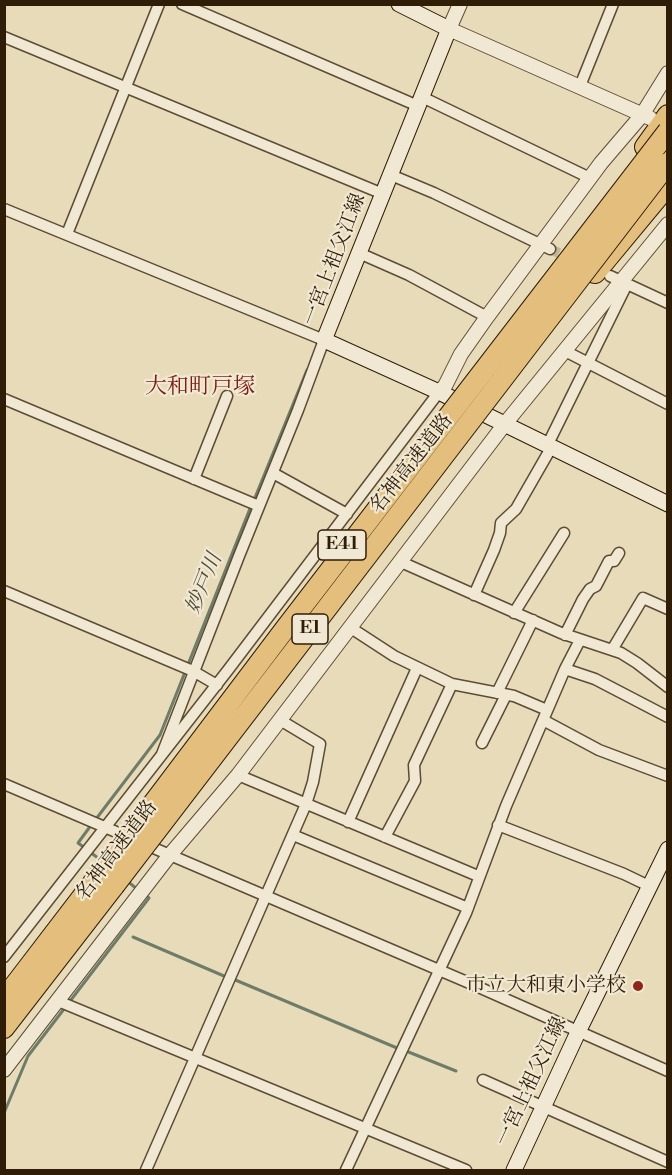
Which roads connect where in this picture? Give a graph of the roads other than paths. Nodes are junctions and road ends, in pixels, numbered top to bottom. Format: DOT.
graph roads {
  1 [pos="159,4"];
  2 [pos="182,4"];
  3 [pos="399,4"];
  4 [pos="460,4"];
  5 [pos="613,4"];
  6 [pos="449,29"];
  7 [pos="4,37"];
  8 [pos="668,73"];
  9 [pos="580,86"];
  10 [pos="125,88"];
  11 [pos="420,102"];
  12 [pos="653,116"];
  13 [pos="668,131"];
  14 [pos="668,163"];
  15 [pos="391,174"];
  16 [pos="590,178"];
  17 [pos="668,185"];
  18 [pos="383,194"];
  19 [pos="4,209"];
  20 [pos="668,224"];
  21 [pos="67,234"];
  22 [pos="546,247"];
  23 [pos="359,253"];
  24 [pos="620,281"];
  25 [pos="668,303"];
  26 [pos="487,317"];
  27 [pos="324,340"];
  28 [pos="566,351"];
  29 [pos="588,364"];
  30 [pos="439,392"];
  31 [pos="228,396"];
  32 [pos="4,399"];
  33 [pos="668,404"];
  34 [pos="504,425"];
  35 [pos="549,447"];
  36 [pos="273,473"];
  37 [pos="194,479"];
  38 [pos="668,504"];
  39 [pos="254,505"];
  40 [pos="347,514"];
  41 [pos="564,533"];
  42 [pos="619,553"];
  43 [pos="401,562"];
  44 [pos="4,591"];
  45 [pos="474,595"];
  46 [pos="668,609"];
  47 [pos="514,613"];
  48 [pos="533,621"];
  49 [pos="351,628"];
  50 [pos="565,635"];
  51 [pos="580,640"];
  52 [pos="612,650"];
  53 [pos="417,668"];
  54 [pos="189,669"];
  55 [pos="565,669"];
  56 [pos="452,684"];
  57 [pos="217,685"];
  58 [pos="668,687"];
  59 [pos="502,694"];
  60 [pos="545,715"];
  61 [pos="668,717"];
  62 [pos="280,720"];
  63 [pos="211,742"];
  64 [pos="482,743"];
  65 [pos="162,754"];
  66 [pos="238,775"];
  67 [pos="668,776"];
  68 [pos="4,784"];
  69 [pos="306,804"];
  70 [pos="348,822"];
  71 [pos="498,825"];
  72 [pos="105,826"];
  73 [pos="293,835"];
  74 [pos="385,837"];
  75 [pos="169,856"];
  76 [pos="666,859"];
  77 [pos="478,876"];
  78 [pos="107,880"];
  79 [pos="649,886"];
  80 [pos="266,895"];
  81 [pos="468,908"];
  82 [pos="4,957"];
  83 [pos="439,970"];
  84 [pos="4,999"];
  85 [pos="64,1004"];
  86 [pos="4,1028"];
  87 [pos="579,1030"];
  88 [pos="194,1058"];
  89 [pos="4,1071"];
  90 [pos="668,1071"];
  91 [pos="483,1080"];
  92 [pos="543,1108"];
  93 [pos="365,1129"];
  94 [pos="668,1162"];
  95 [pos="146,1170"];
  96 [pos="345,1170"];
  97 [pos="466,1170"];
  98 [pos="514,1170"];
  1 -- 10 [label="street"];
  2 -- 11 [label="street"];
  3 -- 6 [label="main road"];
  4 -- 6 [label="street"];
  5 -- 9 [label="street"];
  6 -- 9 [label="street"];
  6 -- 11 [label="main road, 一宮上祖父江線"];
  7 -- 10 [label="street"];
  8 -- 12 [label="street"];
  9 -- 12 [label="street"];
  10 -- 18 [label="street"];
  10 -- 21 [label="street"];
  11 -- 15 [label="main road, 一宮上祖父江線"];
  11 -- 16 [label="street"];
  12 -- 16 [label="street"];
  12 -- 63 [label="highway, E41, bridge"];
  13 -- 63 [label="highway, 名神高速道路 / E1, bridge"];
  14 -- 63 [label="highway, 名神高速道路 / E1, bridge"];
  15 -- 18 [label="main road, 一宮上祖父江線"];
  15 -- 22 [label="street"];
  16 -- 22 [label="street"];
  17 -- 63 [label="highway, bridge"];
  18 -- 23 [label="main road, 一宮上祖父江線"];
  19 -- 21 [label="street"];
  20 -- 24 [label="street"];
  21 -- 27 [label="street"];
  22 -- 26 [label="street"];
  23 -- 26 [label="street"];
  23 -- 27 [label="main road, 一宮上祖父江線"];
  24 -- 25 [label="street"];
  24 -- 28 [label="street"];
  24 -- 29 [label="street"];
  26 -- 30 [label="street"];
  27 -- 30 [label="main road, 一宮上祖父江線"];
  27 -- 36 [label="street"];
  28 -- 29 [label="street"];
  28 -- 34 [label="street"];
  29 -- 33 [label="street"];
  29 -- 35 [label="street"];
  30 -- 34 [label="main road, 一宮上祖父江線"];
  30 -- 40 [label="street"];
  31 -- 37 [label="street"];
  32 -- 37 [label="street"];
  34 -- 35 [label="main road, 一宮上祖父江線"];
  34 -- 43 [label="street"];
  35 -- 38 [label="main road, 一宮上祖父江線"];
  35 -- 45 [label="street"];
  36 -- 39 [label="street"];
  36 -- 40 [label="street"];
  37 -- 39 [label="street"];
  39 -- 54 [label="street"];
  40 -- 57 [label="street"];
  41 -- 47 [label="street"];
  42 -- 50 [label="street"];
  43 -- 45 [label="street"];
  43 -- 49 [label="street"];
  44 -- 54 [label="street"];
  45 -- 47 [label="street"];
  46 -- 52 [label="street"];
  47 -- 48 [label="street"];
  48 -- 50 [label="street"];
  48 -- 59 [label="street"];
  49 -- 53 [label="street"];
  49 -- 62 [label="street"];
  50 -- 51 [label="street"];
  51 -- 52 [label="street"];
  51 -- 55 [label="street"];
  52 -- 58 [label="street"];
  53 -- 56 [label="street"];
  53 -- 70 [label="street"];
  54 -- 57 [label="street"];
  54 -- 65 [label="street"];
  55 -- 60 [label="street"];
  55 -- 61 [label="street"];
  56 -- 59 [label="street"];
  56 -- 74 [label="street"];
  57 -- 65 [label="street"];
  59 -- 60 [label="street"];
  59 -- 64 [label="street"];
  60 -- 67 [label="street"];
  60 -- 71 [label="street"];
  62 -- 66 [label="street"];
  62 -- 69 [label="street"];
  63 -- 78 [label="highway, 名神高速道路 / E1, bridge"];
  65 -- 72 [label="street"];
  66 -- 69 [label="street"];
  66 -- 75 [label="street"];
  68 -- 72 [label="street"];
  69 -- 70 [label="street"];
  69 -- 73 [label="street"];
  70 -- 74 [label="street"];
  71 -- 77 [label="street"];
  71 -- 79 [label="street"];
  72 -- 75 [label="street"];
  72 -- 82 [label="street"];
  73 -- 80 [label="street"];
  73 -- 81 [label="street"];
  74 -- 77 [label="street"];
  75 -- 80 [label="street"];
  75 -- 85 [label="street"];
  76 -- 79 [label="main road, 一宮上祖父江線"];
  77 -- 81 [label="street"];
  78 -- 84 [label="highway, 名神高速道路 / E1"];
  78 -- 86 [label="highway, 名神高速道路 / E1"];
  79 -- 87 [label="main road, 一宮上祖父江線"];
  80 -- 83 [label="street"];
  80 -- 88 [label="street"];
  81 -- 83 [label="street"];
  83 -- 87 [label="street"];
  83 -- 93 [label="street"];
  85 -- 88 [label="street"];
  85 -- 89 [label="street"];
  87 -- 90 [label="street"];
  87 -- 92 [label="main road, 一宮上祖父江線"];
  88 -- 93 [label="street"];
  88 -- 95 [label="street"];
  91 -- 92 [label="street"];
  92 -- 94 [label="street"];
  92 -- 98 [label="main road, 一宮上祖父江線"];
  93 -- 96 [label="street"];
  93 -- 97 [label="street"];
}
